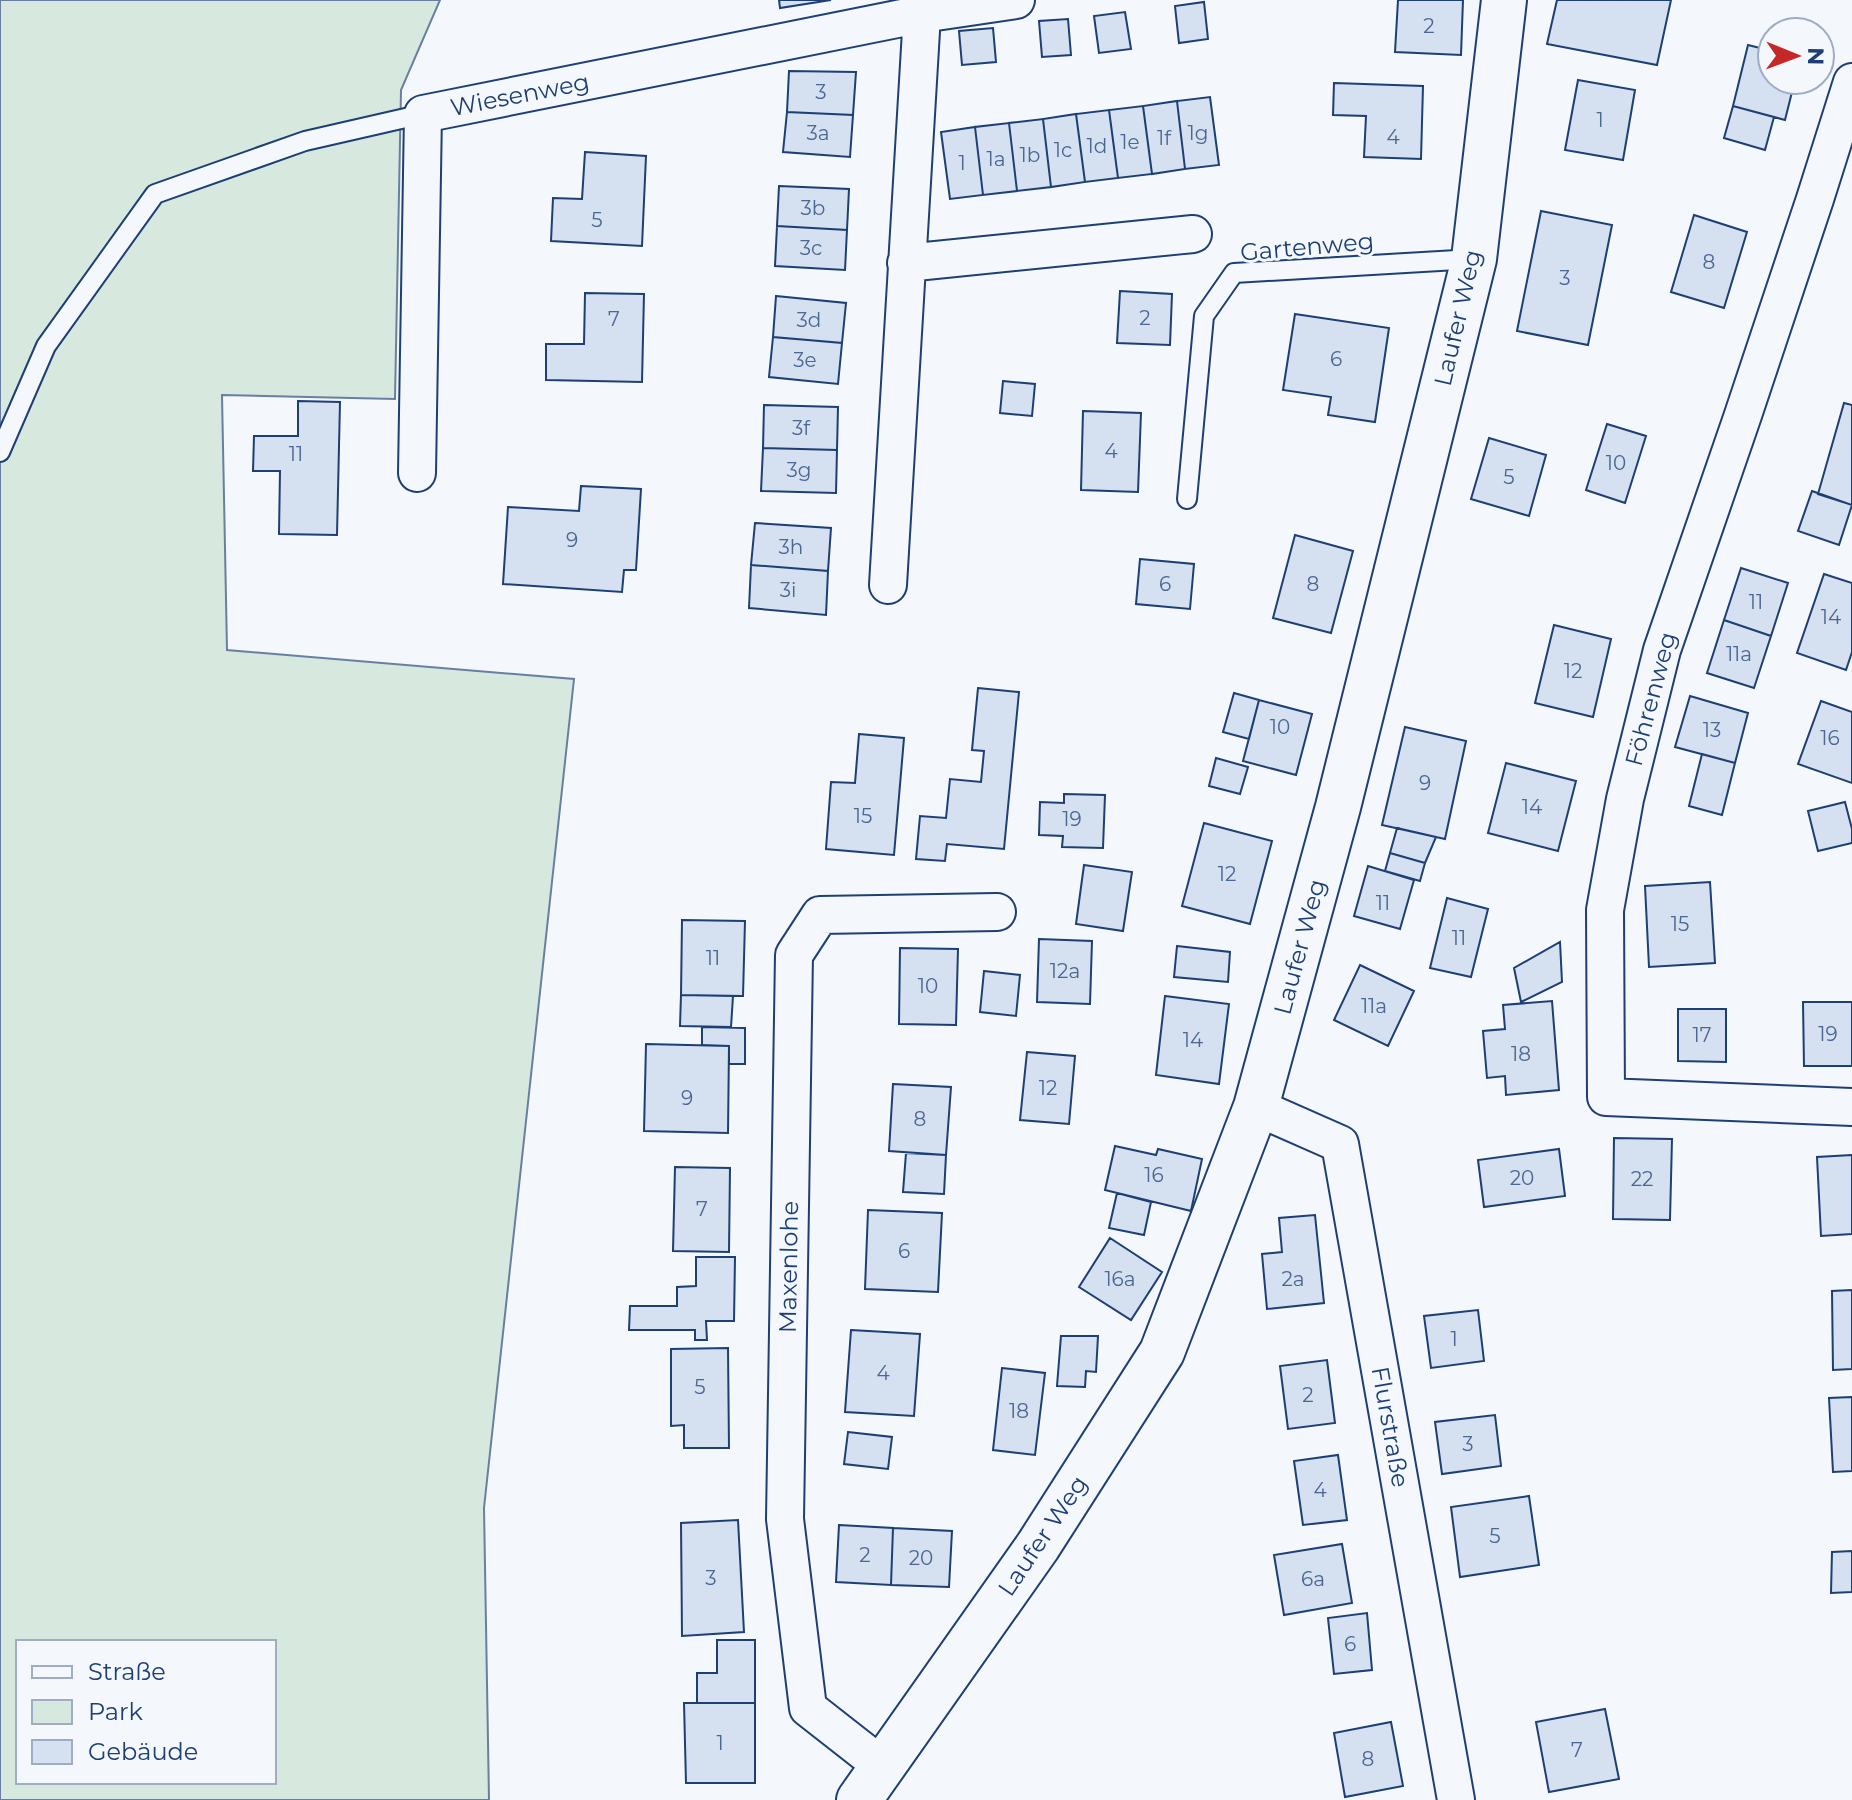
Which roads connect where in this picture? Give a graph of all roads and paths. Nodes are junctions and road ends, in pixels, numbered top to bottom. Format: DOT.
graph roads {
  1 [pos="1016,0"];
  2 [pos="1504,0"];
  3 [pos="922,14"];
  4 [pos="1852,82"];
  5 [pos="423,114"];
  6 [pos="1193,234"];
  7 [pos="1474,259"];
  8 [pos="906,263"];
  9 [pos="0,452"];
  10 [pos="417,473"];
  11 [pos="1187,499"];
  12 [pos="888,585"];
  13 [pos="997,912"];
  14 [pos="1256,1107"];
  15 [pos="1852,1107"];
  16 [pos="870,1783"];
  17 [pos="1456,1800"];
  1 -- 3 [label="street, Wiesenweg"];
  2 -- 7 [label="street, Laufer Weg"];
  3 -- 5 [label="street, Wiesenweg"];
  3 -- 8 [label="street"];
  4 -- 15 [label="street, Föhrenweg"];
  5 -- 9 [label="lane"];
  5 -- 10 [label="street, Wiesenweg"];
  6 -- 8 [label="street"];
  7 -- 11 [label="lane, Gartenweg"];
  7 -- 14 [label="street, Laufer Weg"];
  8 -- 12 [label="street"];
  13 -- 16 [label="street, Maxenlohe"];
  14 -- 16 [label="street, Laufer Weg"];
  14 -- 17 [label="street, Flurstraße"];
}
